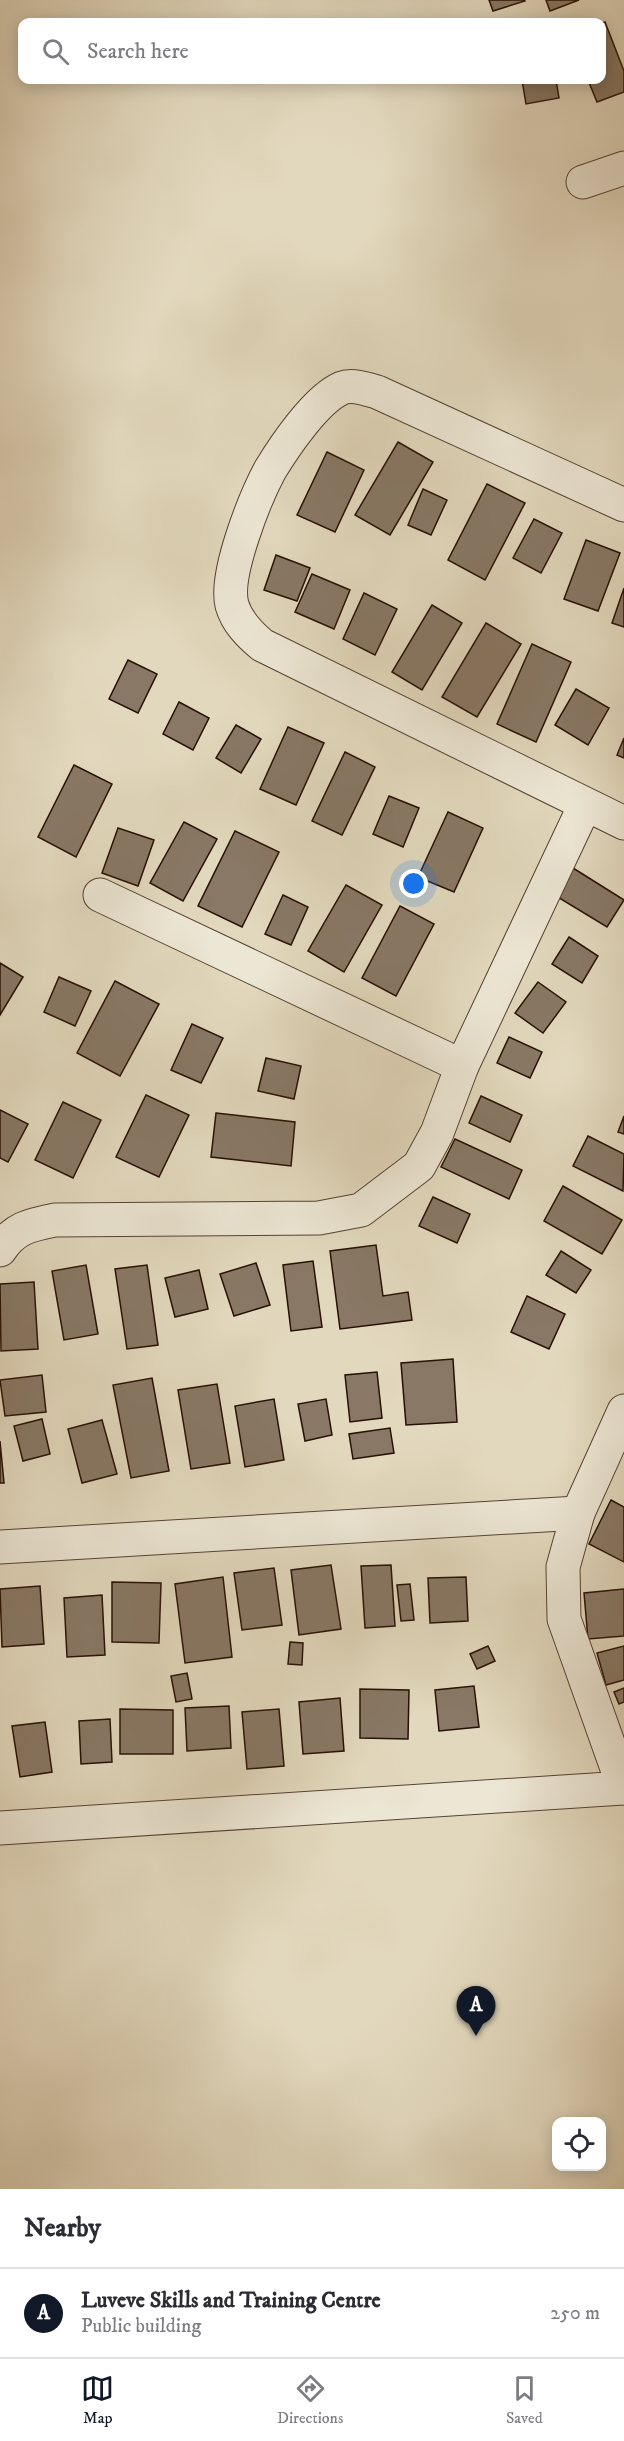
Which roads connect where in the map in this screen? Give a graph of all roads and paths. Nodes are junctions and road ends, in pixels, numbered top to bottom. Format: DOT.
graph roads {
  1 [pos="624,168"];
  2 [pos="583,182"];
  3 [pos="624,505"];
  4 [pos="585,805"];
  5 [pos="624,823"];
  6 [pos="100,895"];
  7 [pos="462,1066"];
  8 [pos="0,1250"];
  9 [pos="624,1411"];
  10 [pos="578,1513"];
  11 [pos="0,1547"];
  12 [pos="624,1788"];
  13 [pos="0,1828"];
  1 -- 2 [label="street"];
  3 -- 4 [label="street"];
  4 -- 5 [label="street"];
  4 -- 7 [label="street"];
  6 -- 7 [label="street"];
  7 -- 8 [label="street"];
  9 -- 10 [label="street"];
  10 -- 11 [label="street"];
  10 -- 12 [label="street"];
  12 -- 13 [label="street"];
}
